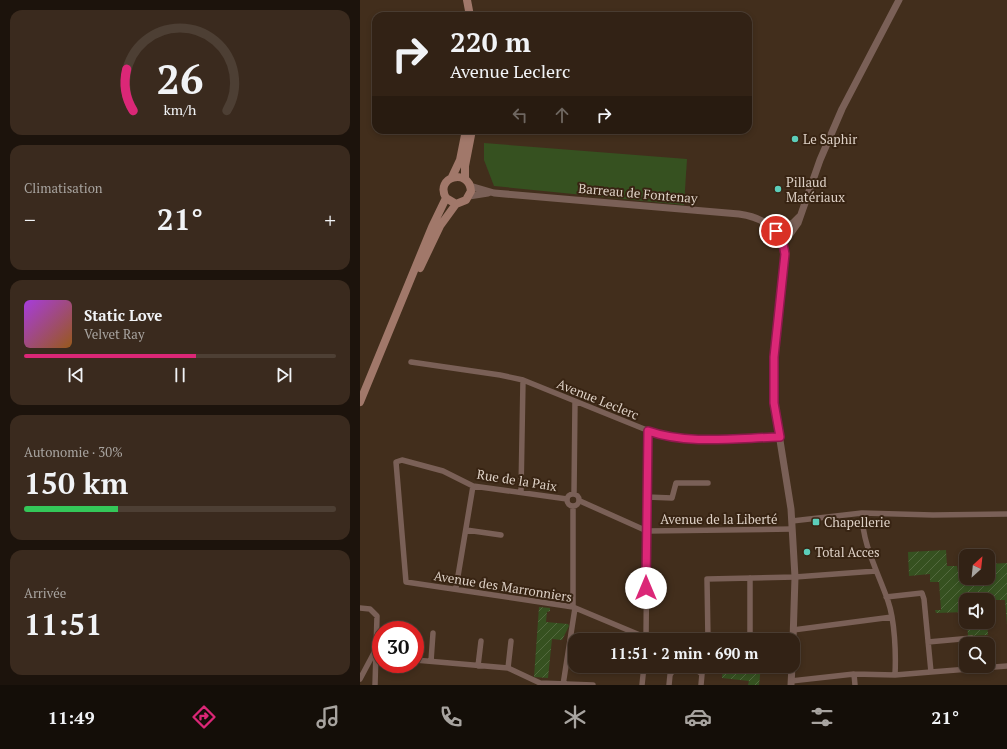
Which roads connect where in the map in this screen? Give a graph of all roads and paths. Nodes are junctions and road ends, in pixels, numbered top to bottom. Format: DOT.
graph roads {
  1 [pos="467,0"];
  2 [pos="899,0"];
  3 [pos="469,12"];
  4 [pos="465,134"];
  5 [pos="471,134"];
  6 [pos="452,177"];
  7 [pos="468,182"];
  8 [pos="494,193"];
  9 [pos="470,196"];
  10 [pos="446,198"];
  11 [pos="456,204"];
  12 [pos="800,216"];
  13 [pos="776,231"];
  14 [pos="783,244"];
  15 [pos="398,312"];
  16 [pos="411,362"];
  17 [pos="523,380"];
  18 [pos="575,401"];
  19 [pos="360,402"];
  20 [pos="648,431"];
  21 [pos="780,437"];
  22 [pos="708,483"];
  23 [pos="472,486"];
  24 [pos="521,492"];
  25 [pos="574,494"];
  26 [pos="647,497"];
  27 [pos="567,499"];
  28 [pos="580,501"];
  29 [pos="573,507"];
  30 [pos="862,513"];
  31 [pos="1007,514"];
  32 [pos="792,522"];
  33 [pos="792,529"];
  34 [pos="466,530"];
  35 [pos="647,531"];
  36 [pos="501,534"];
  37 [pos="876,571"];
  38 [pos="795,577"];
  39 [pos="750,578"];
  40 [pos="406,582"];
  41 [pos="456,588"];
  42 [pos="886,597"];
  43 [pos="360,608"];
  44 [pos="574,608"];
  45 [pos="892,617"];
  46 [pos="377,621"];
  47 [pos="793,630"];
  48 [pos="433,633"];
  49 [pos="633,633"];
  50 [pos="647,633"];
  51 [pos="708,633"];
  52 [pos="750,633"];
  53 [pos="959,639"];
  54 [pos="481,641"];
  55 [pos="511,641"];
  56 [pos="928,642"];
  57 [pos="372,656"];
  58 [pos="424,661"];
  59 [pos="431,661"];
  60 [pos="478,666"];
  61 [pos="1007,666"];
  62 [pos="508,668"];
  63 [pos="931,672"];
  64 [pos="375,673"];
  65 [pos="643,673"];
  66 [pos="792,673"];
  67 [pos="854,674"];
  68 [pos="895,675"];
  69 [pos="360,679"];
  70 [pos="791,683"];
  71 [pos="563,684"];
  72 [pos="375,685"];
  73 [pos="593,685"];
  74 [pos="642,685"];
  75 [pos="669,685"];
  76 [pos="701,685"];
  77 [pos="855,685"];
  1 -- 3 [label="main road"];
  2 -- 12 [label="street"];
  4 -- 6 [label="main road"];
  5 -- 7 [label="main road"];
  6 -- 7 [label="main road"];
  6 -- 10 [label="main road"];
  7 -- 8 [label="street, Barreau de Fontenay"];
  7 -- 9 [label="main road"];
  8 -- 9 [label="street, Barreau de Fontenay"];
  8 -- 13 [label="street, Barreau de Fontenay"];
  9 -- 11 [label="main road"];
  10 -- 11 [label="main road"];
  10 -- 15 [label="main road"];
  11 -- 15 [label="main road"];
  12 -- 13 [label="street"];
  12 -- 14 [label="street"];
  13 -- 14 [label="street"];
  14 -- 21 [label="street"];
  15 -- 19 [label="main road"];
  16 -- 17 [label="street, Avenue Leclerc"];
  17 -- 18 [label="street, Avenue Leclerc"];
  17 -- 24 [label="street"];
  18 -- 20 [label="street, Avenue Leclerc"];
  18 -- 25 [label="street"];
  20 -- 21 [label="street, Avenue Leclerc"];
  20 -- 26 [label="street"];
  21 -- 32 [label="street"];
  22 -- 26 [label="street"];
  23 -- 24 [label="street, Rue de la Paix"];
  23 -- 34 [label="street"];
  23 -- 40 [label="street, Rue de la Paix"];
  24 -- 27 [label="street, Rue de la Paix"];
  25 -- 27 [label="street"];
  25 -- 28 [label="street"];
  26 -- 35 [label="street"];
  27 -- 29 [label="street"];
  28 -- 29 [label="street"];
  28 -- 35 [label="street, Avenue de la Liberté"];
  29 -- 44 [label="street"];
  30 -- 31 [label="street"];
  30 -- 32 [label="street"];
  30 -- 37 [label="street"];
  32 -- 33 [label="street"];
  33 -- 35 [label="street, Avenue de la Liberté"];
  33 -- 38 [label="street"];
  34 -- 36 [label="street"];
  34 -- 41 [label="street"];
  35 -- 50 [label="street"];
  37 -- 38 [label="street"];
  37 -- 42 [label="street"];
  38 -- 39 [label="street"];
  38 -- 47 [label="street"];
  39 -- 51 [label="street"];
  39 -- 52 [label="street"];
  40 -- 41 [label="street, Avenue des Marronniers"];
  41 -- 44 [label="street, Avenue des Marronniers"];
  42 -- 45 [label="street"];
  42 -- 56 [label="street"];
  43 -- 46 [label="street"];
  44 -- 49 [label="street, Avenue des Marronniers"];
  44 -- 71 [label="street"];
  45 -- 47 [label="street"];
  45 -- 68 [label="street"];
  48 -- 59 [label="street"];
  53 -- 56 [label="street"];
  54 -- 60 [label="street"];
  55 -- 62 [label="street"];
  56 -- 63 [label="street"];
  57 -- 69 [label="street"];
  58 -- 59 [label="street"];
  59 -- 60 [label="street"];
  60 -- 62 [label="street"];
  61 -- 63 [label="street"];
  62 -- 71 [label="street"];
  63 -- 68 [label="street"];
  64 -- 72 [label="street"];
  65 -- 74 [label="street"];
  66 -- 70 [label="street"];
  67 -- 68 [label="street"];
  67 -- 70 [label="street"];
  67 -- 77 [label="street"];
  71 -- 73 [label="street"];
  75 -- 76 [label="street"];
}
